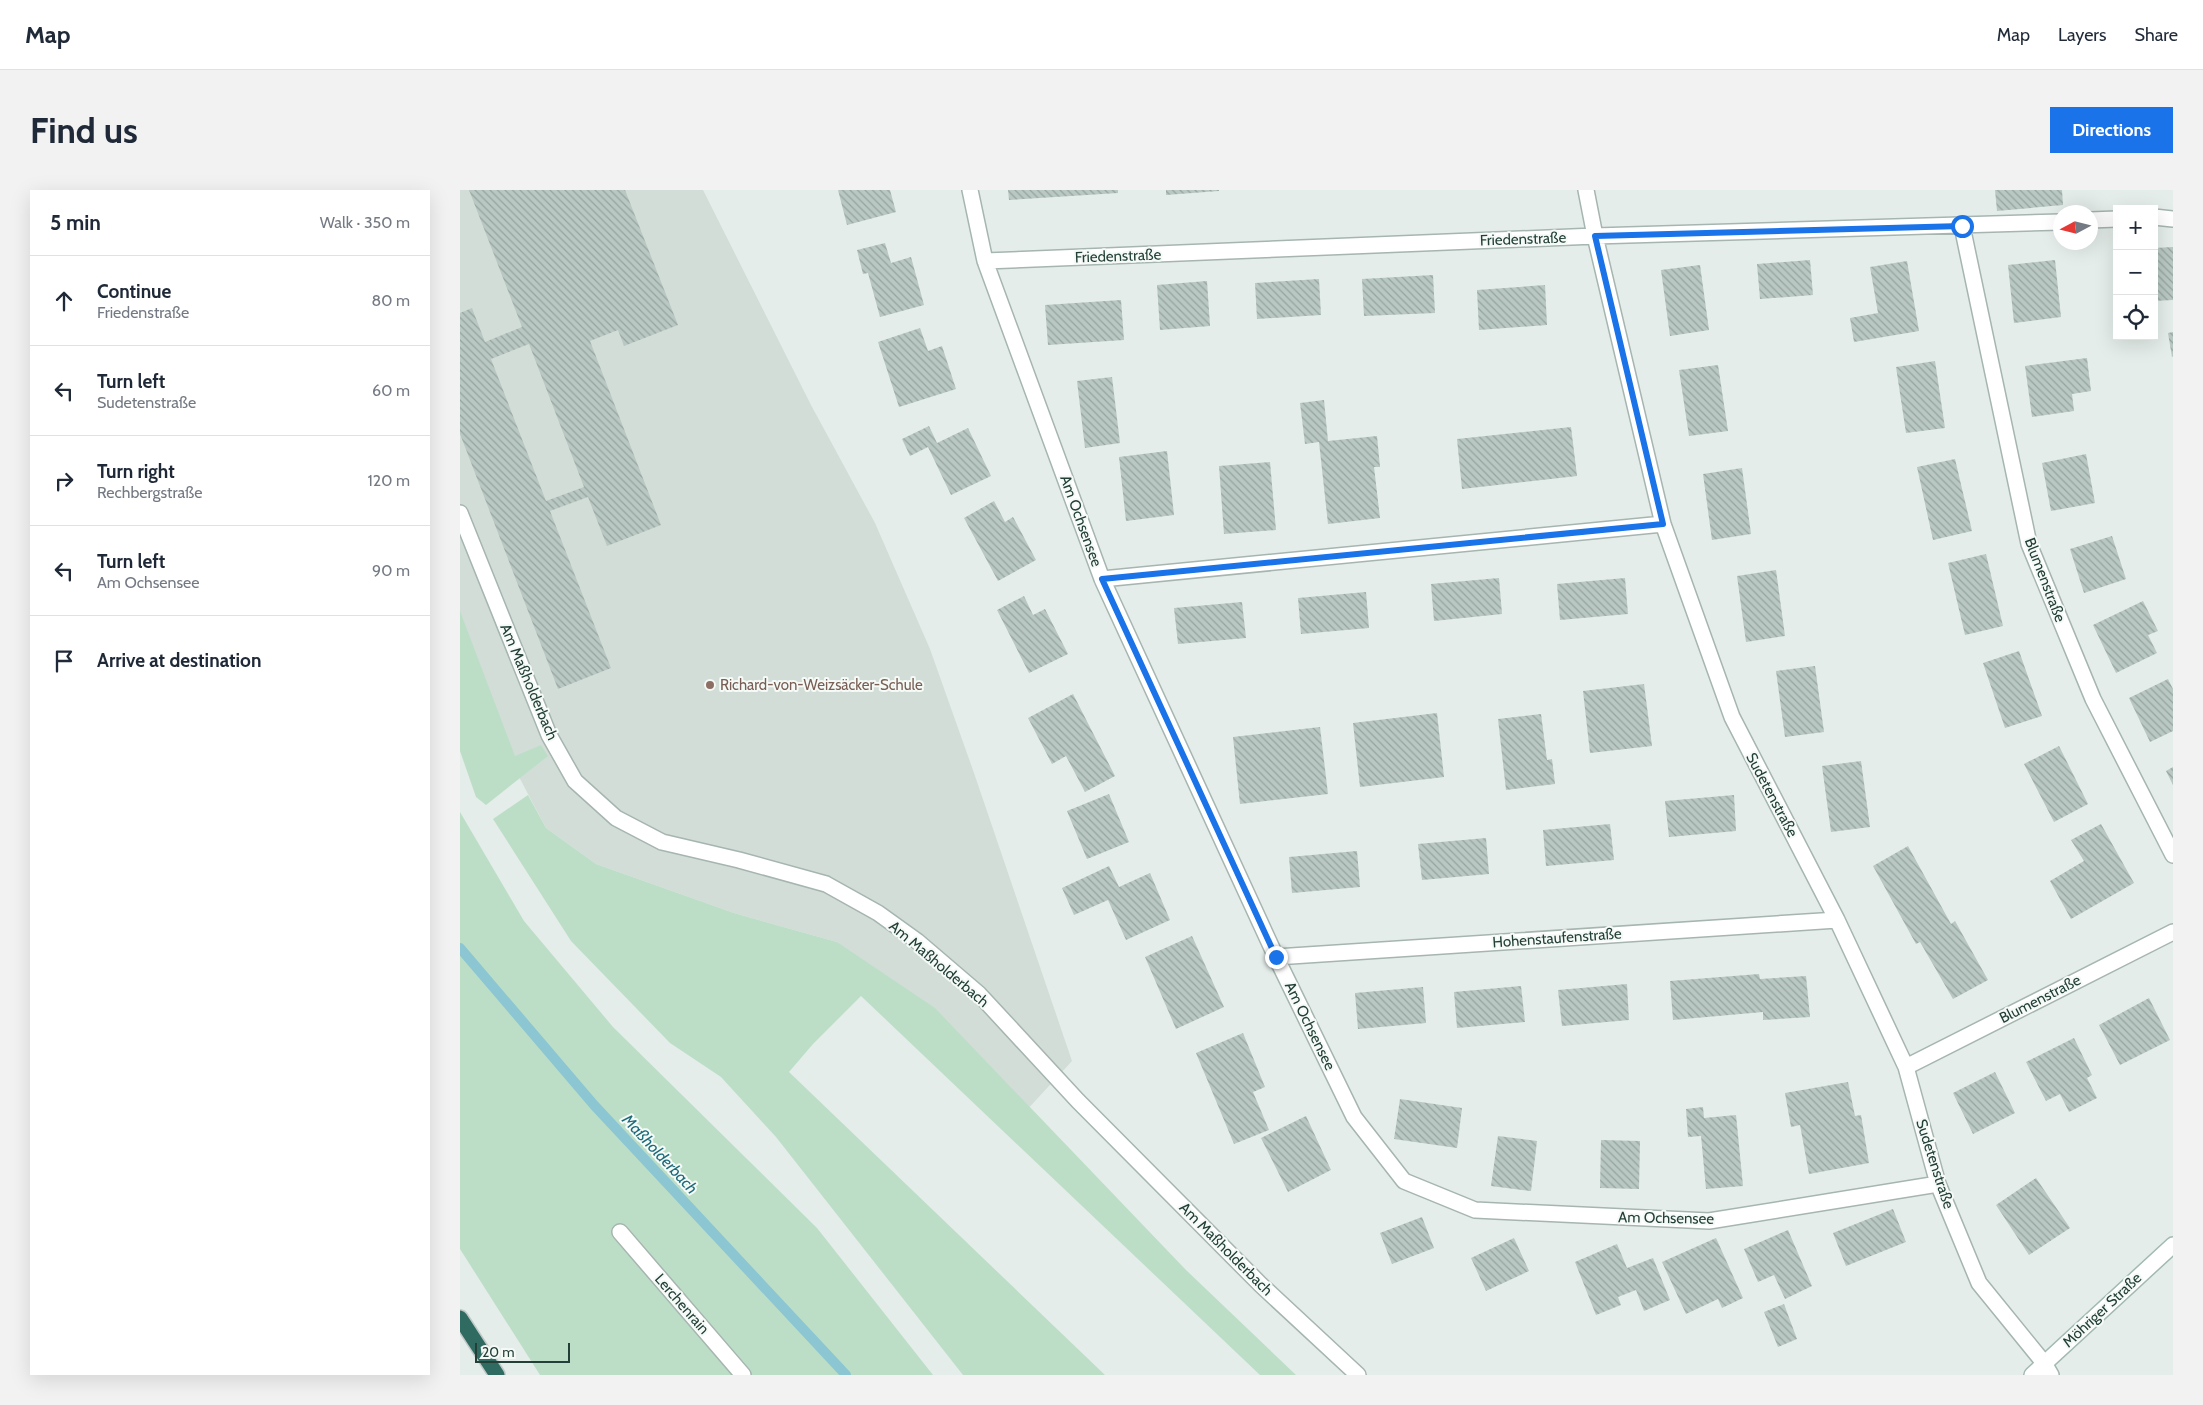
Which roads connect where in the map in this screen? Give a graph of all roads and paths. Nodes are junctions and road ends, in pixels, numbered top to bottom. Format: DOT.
graph roads {
  1 [pos="970,190"];
  2 [pos="1586,190"];
  3 [pos="2158,217"];
  4 [pos="2113,219"];
  5 [pos="2173,219"];
  6 [pos="2098,220"];
  7 [pos="2053,222"];
  8 [pos="1962,226"];
  9 [pos="1595,236"];
  10 [pos="985,262"];
  11 [pos="460,513"];
  12 [pos="1663,524"];
  13 [pos="1102,579"];
  14 [pos="2173,855"];
  15 [pos="1837,920"];
  16 [pos="2173,932"];
  17 [pos="1276,957"];
  18 [pos="1906,1066"];
  19 [pos="1938,1184"];
  20 [pos="620,1232"];
  21 [pos="2173,1245"];
  22 [pos="460,1318"];
  23 [pos="2048,1369"];
  24 [pos="496,1375"];
  25 [pos="743,1375"];
  26 [pos="1358,1375"];
  27 [pos="2032,1375"];
  1 -- 10 [label="street, Am Ochsensee"];
  2 -- 9 [label="street, Sudetenstraße"];
  3 -- 5 [label="street"];
  4 -- 6 [label="street"];
  7 -- 8 [label="street, Friedenstraße"];
  8 -- 9 [label="street, Friedenstraße"];
  8 -- 14 [label="street, Blumenstraße"];
  9 -- 10 [label="street, Friedenstraße"];
  9 -- 12 [label="street, Sudetenstraße"];
  10 -- 13 [label="street, Am Ochsensee"];
  11 -- 26 [label="street, Am Maßholderbach"];
  12 -- 13 [label="street"];
  12 -- 15 [label="street, Sudetenstraße"];
  13 -- 17 [label="street, Am Ochsensee"];
  15 -- 17 [label="street, Hohenstaufenstraße"];
  15 -- 18 [label="street, Sudetenstraße"];
  16 -- 18 [label="street, Blumenstraße"];
  17 -- 19 [label="street, Am Ochsensee"];
  18 -- 19 [label="street, Sudetenstraße"];
  19 -- 23 [label="street, Sudetenstraße"];
  20 -- 25 [label="street, Lerchenrain"];
  21 -- 23 [label="street, Möhriger Straße"];
  22 -- 24 [label="highway"];
  23 -- 27 [label="street, Möhriger Straße"];
}
